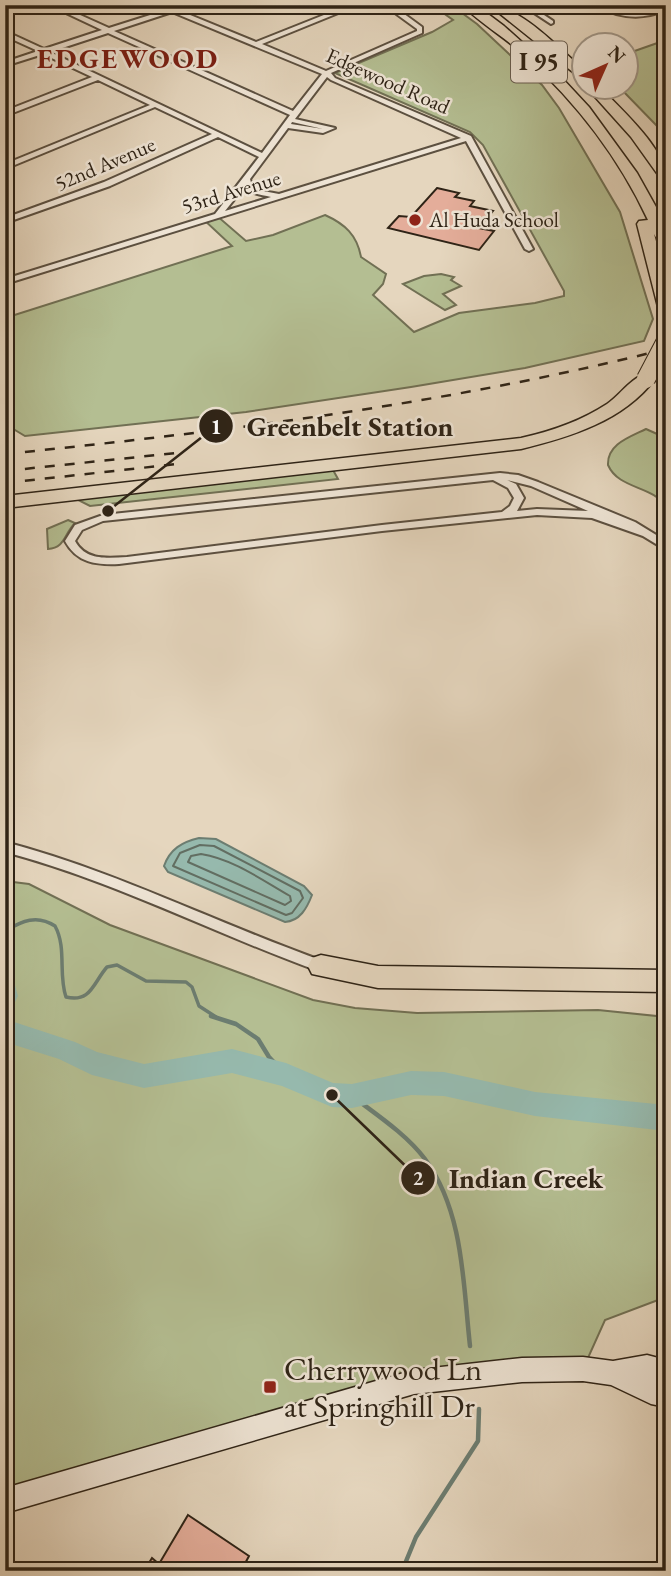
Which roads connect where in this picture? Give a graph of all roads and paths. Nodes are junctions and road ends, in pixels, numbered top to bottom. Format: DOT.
graph roads {
  1 [pos="52,5"];
  2 [pos="160,5"];
  3 [pos="184,5"];
  4 [pos="355,5"];
  5 [pos="387,5"];
  6 [pos="468,5"];
  7 [pos="495,5"];
  8 [pos="525,5"];
  9 [pos="572,5"];
  10 [pos="598,5"];
  11 [pos="172,7"];
  12 [pos="666,8"];
  13 [pos="536,12"];
  14 [pos="551,22"];
  15 [pos="107,30"];
  16 [pos="5,33"];
  17 [pos="257,44"];
  18 [pos="42,50"];
  19 [pos="5,64"];
  20 [pos="570,66"];
  21 [pos="326,73"];
  22 [pos="97,78"];
  23 [pos="607,102"];
  24 [pos="155,105"];
  25 [pos="5,114"];
  26 [pos="291,120"];
  27 [pos="600,129"];
  28 [pos="217,135"];
  29 [pos="468,138"];
  30 [pos="263,156"];
  31 [pos="5,167"];
  32 [pos="666,176"];
  33 [pos="246,179"];
  34 [pos="279,195"];
  35 [pos="219,214"];
  36 [pos="5,221"];
  37 [pos="666,243"];
  38 [pos="529,250"];
  39 [pos="5,282"];
  40 [pos="666,307"];
  41 [pos="666,341"];
  42 [pos="490,476"];
  43 [pos="5,502"];
  44 [pos="505,515"];
  45 [pos="646,533"];
  46 [pos="666,547"];
  47 [pos="5,847"];
  48 [pos="321,966"];
  49 [pos="666,981"];
  50 [pos="666,1372"];
  51 [pos="613,1373"];
  52 [pos="666,1395"];
  53 [pos="5,1501"];
  1 -- 15 [label="street"];
  2 -- 11 [label="street, Edgewood Road"];
  3 -- 11 [label="street"];
  4 -- 17 [label="street"];
  5 -- 21 [label="street"];
  6 -- 27 [label="highway, I 95"];
  7 -- 20 [label="highway, I 95"];
  8 -- 13 [label="street"];
  9 -- 13 [label="street"];
  10 -- 12 [label="street"];
  11 -- 15 [label="street"];
  11 -- 17 [label="street, Edgewood Road"];
  13 -- 14 [label="street"];
  15 -- 18 [label="street"];
  15 -- 26 [label="street"];
  16 -- 18 [label="street"];
  17 -- 21 [label="street, Edgewood Road"];
  18 -- 19 [label="street"];
  18 -- 22 [label="street"];
  21 -- 26 [label="street"];
  21 -- 29 [label="street, Edgewood Road"];
  22 -- 24 [label="street"];
  22 -- 25 [label="street"];
  23 -- 32 [label="highway, I 95"];
  24 -- 28 [label="street"];
  24 -- 31 [label="street"];
  26 -- 30 [label="street"];
  27 -- 37 [label="highway, I 95"];
  27 -- 40 [label="highway"];
  28 -- 30 [label="street"];
  28 -- 36 [label="street, 52nd Avenue"];
  29 -- 34 [label="street, 53rd Avenue"];
  29 -- 38 [label="street, Edgewood Road"];
  30 -- 33 [label="street"];
  33 -- 34 [label="street"];
  33 -- 35 [label="street"];
  34 -- 35 [label="street, 53rd Avenue"];
  35 -- 39 [label="street, 53rd Avenue"];
  41 -- 43 [label="highway, bridge"];
  42 -- 44 [label="street"];
  42 -- 44 [label="street"];
  42 -- 45 [label="street"];
  44 -- 45 [label="street"];
  45 -- 46 [label="street"];
  47 -- 48 [label="street"];
  48 -- 49 [label="highway"];
  50 -- 51 [label="street"];
  51 -- 52 [label="street"];
  51 -- 53 [label="street"];
}
